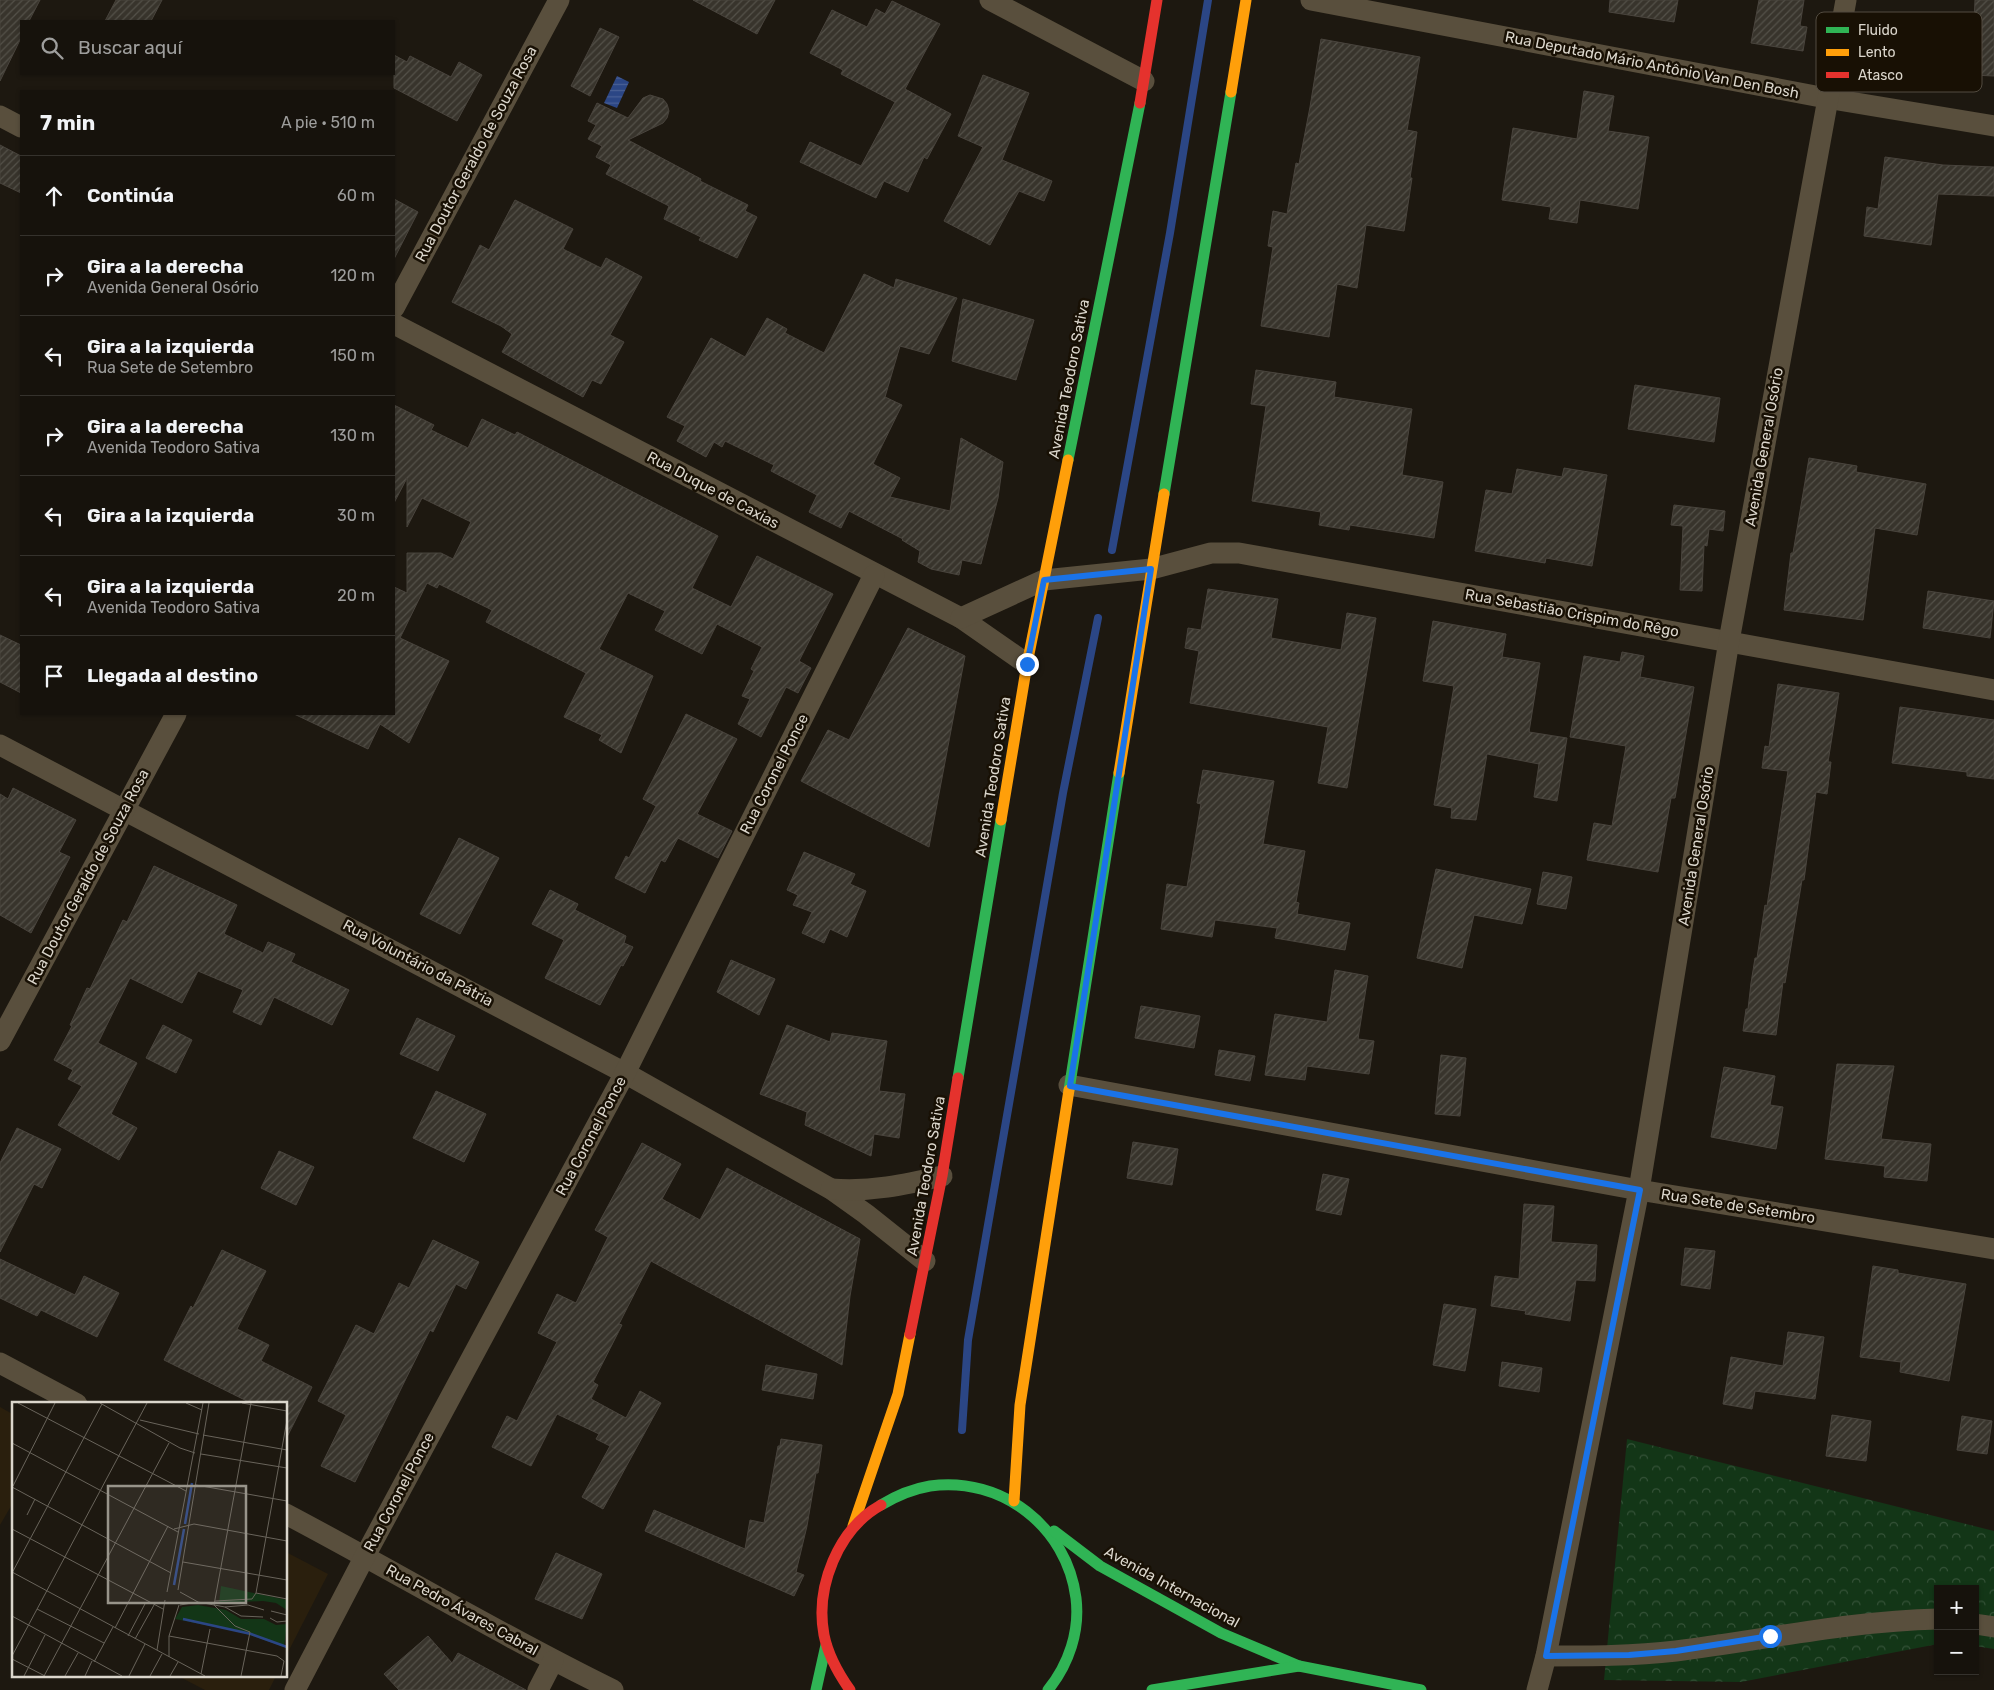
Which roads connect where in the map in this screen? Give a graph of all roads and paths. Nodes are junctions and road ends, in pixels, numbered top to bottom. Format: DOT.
graph roads {
  1 [pos="558,0"];
  2 [pos="990,0"];
  3 [pos="1157,0"];
  4 [pos="1246,0"];
  5 [pos="1310,0"];
  6 [pos="1144,81"];
  7 [pos="1827,92"];
  8 [pos="1826,98"];
  9 [pos="0,116"];
  10 [pos="20,126"];
  11 [pos="1994,126"];
  12 [pos="395,306"];
  13 [pos="395,325"];
  14 [pos="1151,569"];
  15 [pos="874,575"];
  16 [pos="1044,580"];
  17 [pos="961,618"];
  18 [pos="1729,641"];
  19 [pos="1027,664"];
  20 [pos="1994,690"];
  21 [pos="175,715"];
  22 [pos="0,745"];
  23 [pos="124,809"];
  24 [pos="0,1041"];
  25 [pos="625,1073"];
  26 [pos="1070,1086"];
  27 [pos="942,1176"];
  28 [pos="831,1189"];
  29 [pos="1640,1190"];
  30 [pos="1994,1249"];
  31 [pos="925,1261"];
  32 [pos="0,1363"];
  33 [pos="73,1402"];
  34 [pos="1014,1501"];
  35 [pos="288,1515"];
  36 [pos="1038,1519"];
  37 [pos="854,1526"];
  38 [pos="365,1556"];
  39 [pos="1934,1619"];
  40 [pos="1979,1625"];
  41 [pos="1994,1627"];
  42 [pos="826,1646"];
  43 [pos="1546,1656"];
  44 [pos="553,1661"];
  45 [pos="1298,1666"];
  46 [pos="295,1690"];
  47 [pos="538,1690"];
  48 [pos="613,1690"];
  49 [pos="816,1690"];
  50 [pos="850,1690"];
  51 [pos="1048,1690"];
  52 [pos="1152,1690"];
  53 [pos="1421,1690"];
  54 [pos="1537,1690"];
  1 -- 12 [label="street, Rua Doutor Geraldo de Souza Rosa"];
  2 -- 6 [label="street"];
  3 -- 6 [label="main road, Avenida Teodoro Sativa"];
  4 -- 14 [label="main road"];
  5 -- 8 [label="street, Rua Deputado Mário Antônio Van Den Bosh"];
  6 -- 16 [label="main road, Avenida Teodoro Sativa"];
  7 -- 8 [label="street, Avenida General Osório"];
  8 -- 11 [label="street, Rua Deputado Mário Antônio Van Den Bosh"];
  8 -- 18 [label="street, Avenida General Osório"];
  9 -- 10 [label="street"];
  13 -- 15 [label="street, Rua Duque de Caxias"];
  14 -- 16 [label="street, Rua Sebastião Crispim do Rêgo"];
  14 -- 18 [label="street, Rua Sebastião Crispim do Rêgo"];
  14 -- 26 [label="main road"];
  15 -- 17 [label="street, Rua Duque de Caxias"];
  15 -- 25 [label="street, Rua Coronel Ponce"];
  16 -- 17 [label="street, Rua Sebastião Crispim do Rêgo"];
  16 -- 19 [label="main road, Avenida Teodoro Sativa"];
  17 -- 19 [label="street, Rua Duque de Caxias"];
  18 -- 20 [label="street, Rua Sebastião Crispim do Rêgo"];
  18 -- 29 [label="street, Avenida General Osório"];
  19 -- 27 [label="main road, Avenida Teodoro Sativa"];
  21 -- 23 [label="street, Rua Doutor Geraldo de Souza Rosa"];
  22 -- 23 [label="street, Rua Voluntário da Pátria"];
  23 -- 24 [label="street, Rua Doutor Geraldo de Souza Rosa"];
  23 -- 25 [label="street, Rua Voluntário da Pátria"];
  25 -- 28 [label="street, Rua Voluntário da Pátria"];
  25 -- 38 [label="street, Rua Coronel Ponce"];
  26 -- 29 [label="street, Rua Sete de Setembro"];
  26 -- 34 [label="main road"];
  27 -- 28 [label="street"];
  27 -- 31 [label="main road, Avenida Teodoro Sativa"];
  28 -- 31 [label="street, Rua Voluntário da Pátria"];
  29 -- 30 [label="street, Rua Sete de Setembro"];
  29 -- 43 [label="street, Avenida General Osório"];
  31 -- 37 [label="main road, Avenida Teodoro Sativa"];
  32 -- 33 [label="street"];
  34 -- 36 [label="main road"];
  34 -- 37 [label="main road"];
  35 -- 38 [label="street, Rua Pedro Ávares Cabral"];
  36 -- 45 [label="main road, Avenida Internacional"];
  36 -- 51 [label="main road"];
  37 -- 42 [label="main road"];
  38 -- 44 [label="street, Rua Pedro Ávares Cabral"];
  38 -- 46 [label="street, Rua Coronel Ponce"];
  39 -- 43 [label="street"];
  40 -- 41 [label="street"];
  42 -- 49 [label="main road"];
  42 -- 50 [label="main road"];
  43 -- 54 [label="street, Avenida General Osório"];
  44 -- 47 [label="street"];
  44 -- 48 [label="street, Rua Pedro Ávares Cabral"];
  45 -- 52 [label="main road, Avenida Internacional"];
  45 -- 53 [label="main road, Avenida Internacional"];
}
